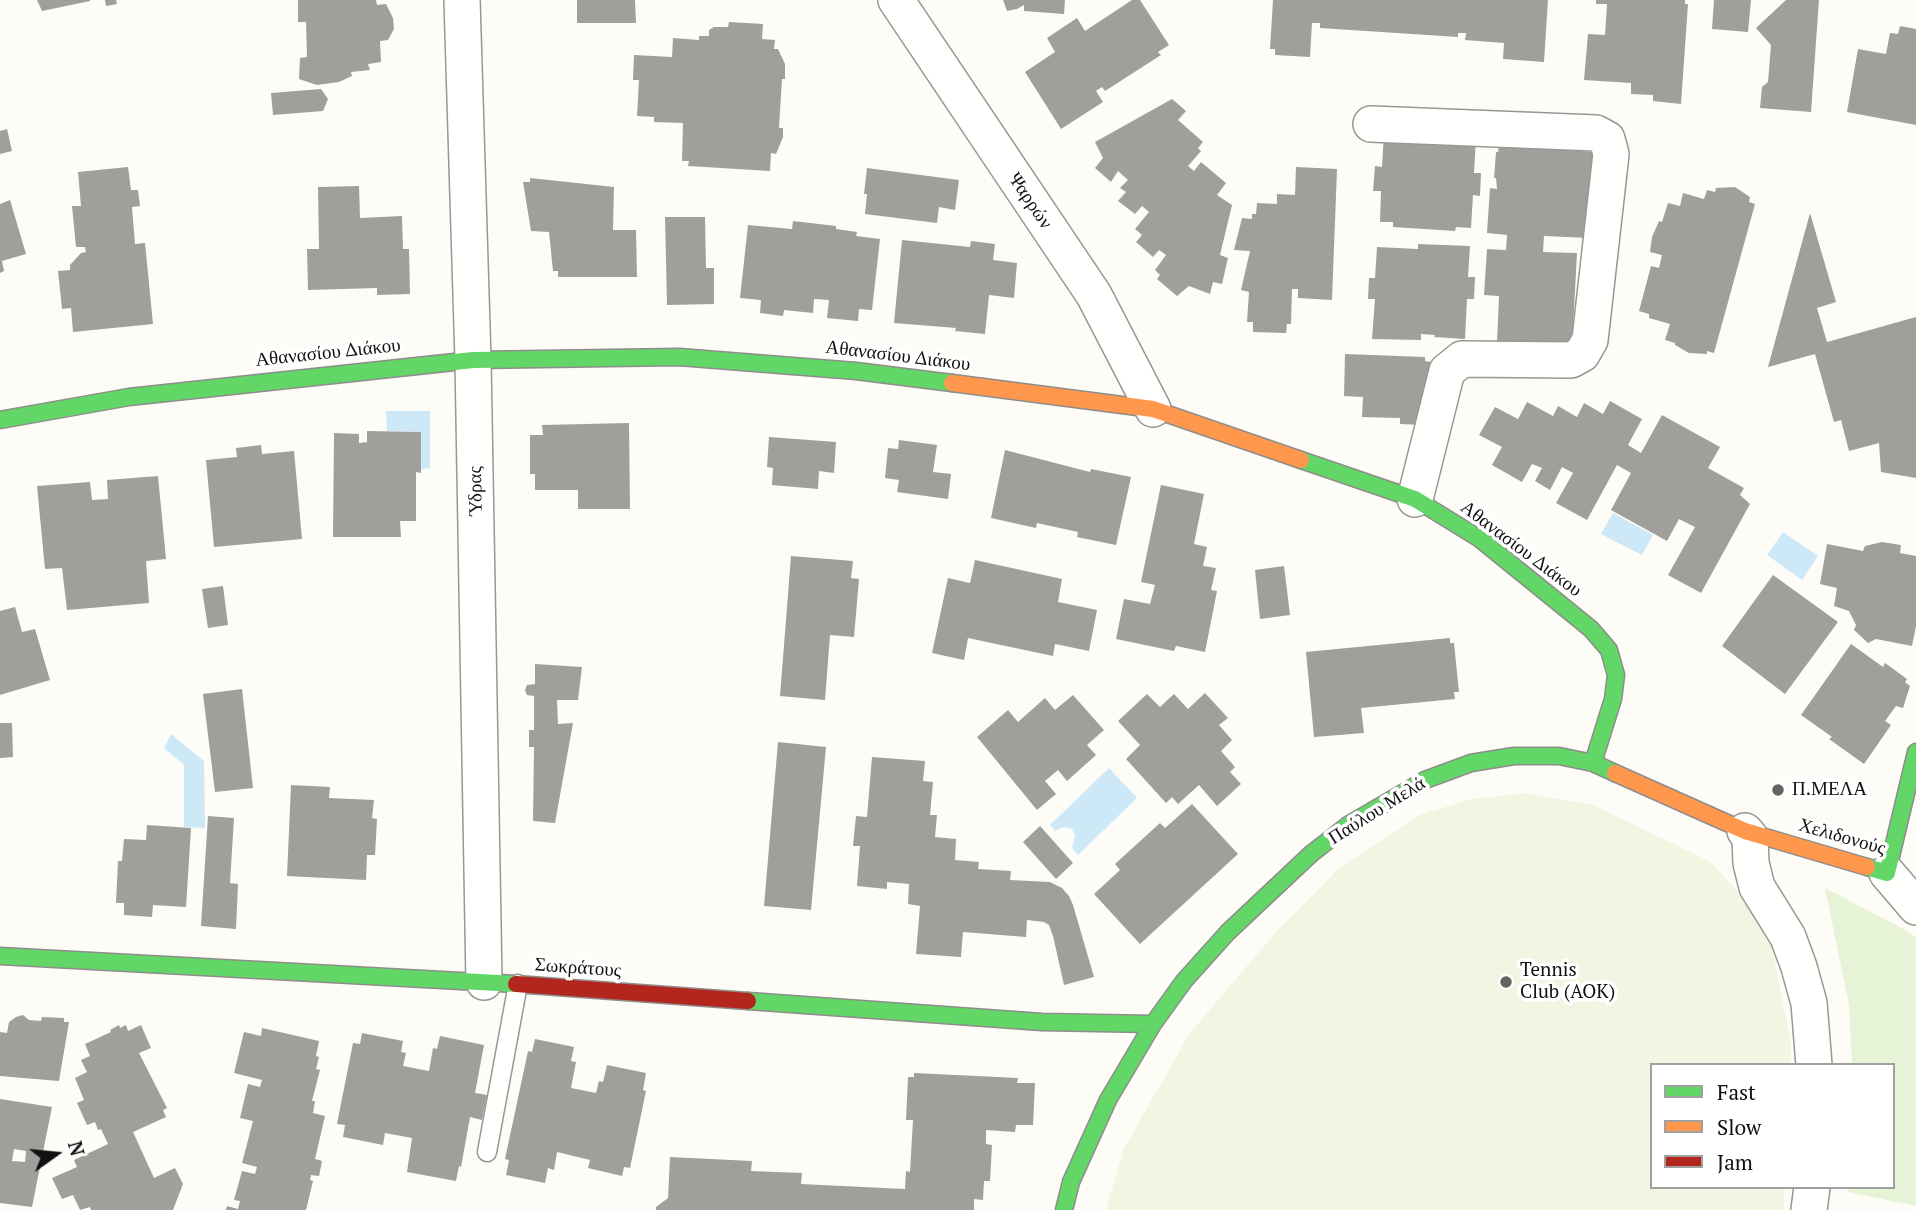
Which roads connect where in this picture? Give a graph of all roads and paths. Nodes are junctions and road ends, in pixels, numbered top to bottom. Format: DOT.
graph roads {
  1 [pos="462,0"];
  2 [pos="896,0"];
  3 [pos="1371,124"];
  4 [pos="473,359"];
  5 [pos="1153,409"];
  6 [pos="0,420"];
  7 [pos="1415,499"];
  8 [pos="1916,752"];
  9 [pos="1593,763"];
  10 [pos="1745,831"];
  11 [pos="1887,873"];
  12 [pos="1916,907"];
  13 [pos="0,956"];
  14 [pos="501,983"];
  15 [pos="1153,1024"];
  16 [pos="1814,1063"];
  17 [pos="487,1152"];
  18 [pos="1812,1189"];
  19 [pos="1064,1210"];
  20 [pos="1809,1210"];
  1 -- 4 [label="street, Ύδρας"];
  2 -- 5 [label="street, Ψαρρών"];
  3 -- 7 [label="street"];
  4 -- 5 [label="street, Αθανασίου Διάκου"];
  4 -- 6 [label="street, Αθανασίου Διάκου"];
  4 -- 14 [label="street, Ύδρας"];
  5 -- 7 [label="street, Αθανασίου Διάκου"];
  7 -- 9 [label="street, Αθανασίου Διάκου"];
  8 -- 11 [label="street, Χελιδονούς"];
  9 -- 10 [label="street, Παύλου Μελά"];
  9 -- 15 [label="street, Παύλου Μελά"];
  10 -- 11 [label="street, Χελιδονούς"];
  10 -- 16 [label="street"];
  11 -- 12 [label="street"];
  13 -- 14 [label="street, Σωκράτους"];
  14 -- 15 [label="street, Σωκράτους"];
  14 -- 17 [label="lane"];
  15 -- 19 [label="street, Παύλου Μελά"];
  18 -- 20 [label="street"];
}
